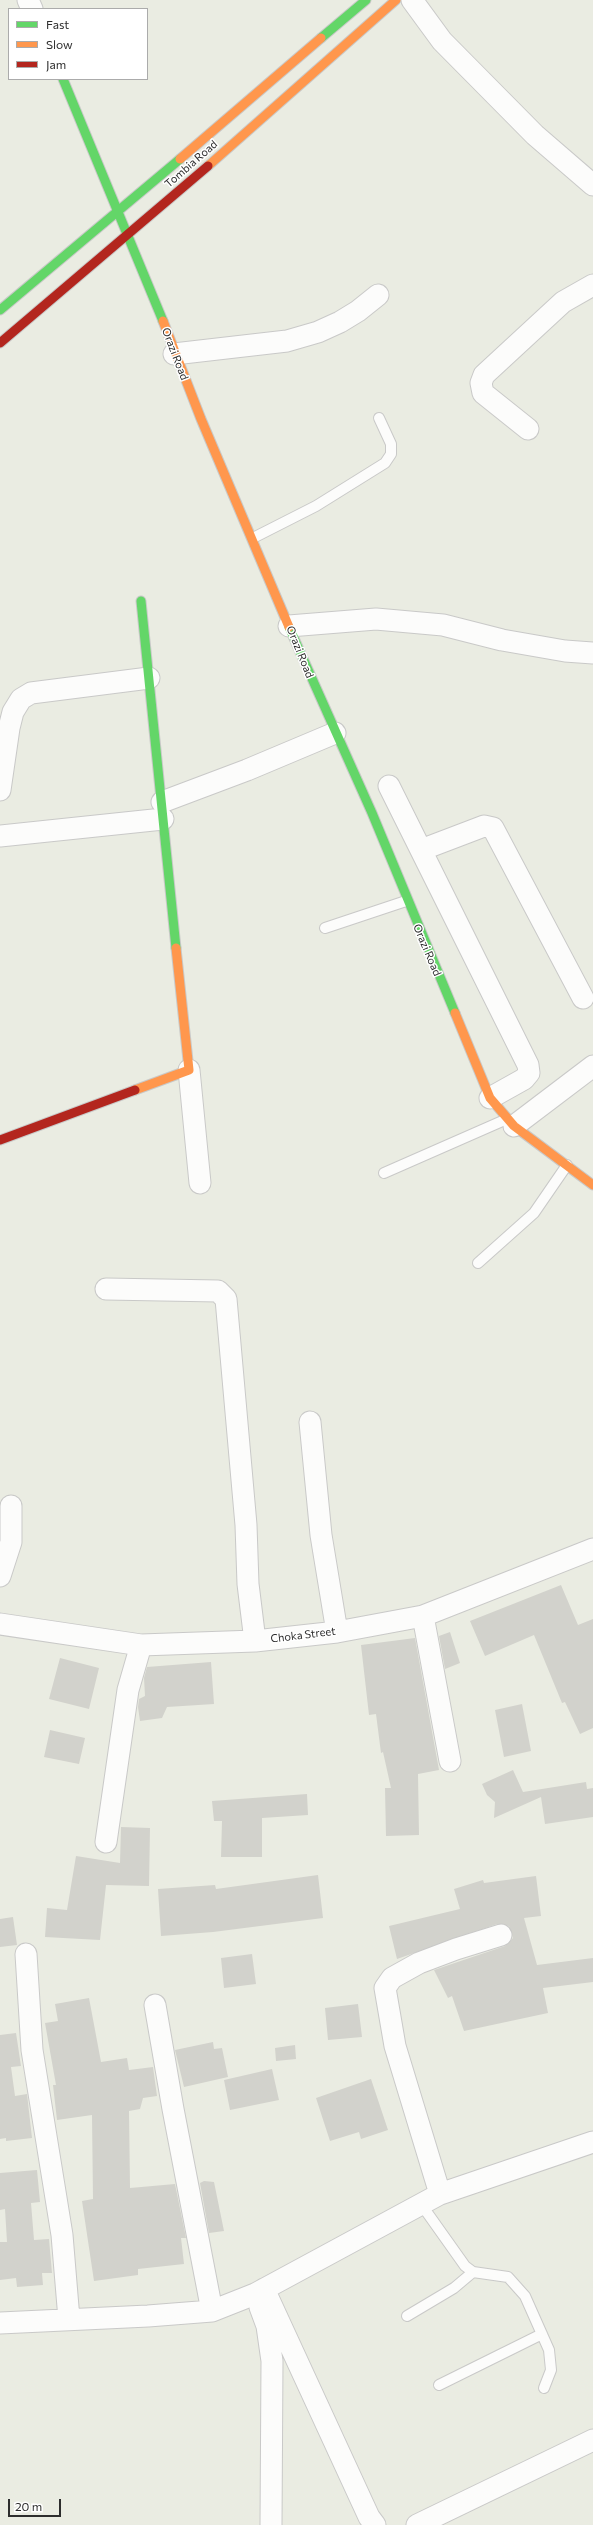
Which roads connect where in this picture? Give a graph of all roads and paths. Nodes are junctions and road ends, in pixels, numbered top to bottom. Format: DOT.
graph roads {
  1 [pos="366,0"];
  2 [pos="396,0"];
  3 [pos="412,0"];
  4 [pos="63,80"];
  5 [pos="593,185"];
  6 [pos="118,213"];
  7 [pos="129,235"];
  8 [pos="593,285"];
  9 [pos="378,295"];
  10 [pos="0,310"];
  11 [pos="0,343"];
  12 [pos="174,354"];
  13 [pos="378,418"];
  14 [pos="528,429"];
  15 [pos="253,538"];
  16 [pos="141,601"];
  17 [pos="289,626"];
  18 [pos="593,653"];
  19 [pos="149,678"];
  20 [pos="335,733"];
  21 [pos="389,786"];
  22 [pos="0,790"];
  23 [pos="163,810"];
  24 [pos="0,836"];
  25 [pos="421,850"];
  26 [pos="406,901"];
  27 [pos="325,928"];
  28 [pos="582,998"];
  29 [pos="593,1066"];
  30 [pos="189,1070"];
  31 [pos="490,1098"];
  32 [pos="510,1122"];
  33 [pos="0,1140"];
  34 [pos="566,1165"];
  35 [pos="384,1173"];
  36 [pos="200,1183"];
  37 [pos="593,1185"];
  38 [pos="478,1263"];
  39 [pos="106,1289"];
  40 [pos="310,1422"];
  41 [pos="11,1506"];
  42 [pos="593,1548"];
  43 [pos="0,1576"];
  44 [pos="423,1616"];
  45 [pos="0,1624"];
  46 [pos="337,1632"];
  47 [pos="255,1641"];
  48 [pos="141,1645"];
  49 [pos="450,1761"];
  50 [pos="106,1842"];
  51 [pos="501,1935"];
  52 [pos="26,1954"];
  53 [pos="156,2004"];
  54 [pos="593,2142"];
  55 [pos="440,2194"];
  56 [pos="421,2204"];
  57 [pos="473,2272"];
  58 [pos="260,2291"];
  59 [pos="212,2311"];
  60 [pos="407,2316"];
  61 [pos="69,2319"];
  62 [pos="0,2323"];
  63 [pos="542,2334"];
  64 [pos="440,2385"];
  65 [pos="544,2388"];
  66 [pos="593,2440"];
  67 [pos="271,2525"];
  68 [pos="375,2525"];
  69 [pos="417,2525"];
  1 -- 6 [label="street, Tombia Road"];
  2 -- 7 [label="street, Tombia Road"];
  3 -- 5 [label="street"];
  4 -- 6 [label="street, Orazi Road"];
  6 -- 7 [label="street, Orazi Road"];
  6 -- 10 [label="street, Tombia Road"];
  7 -- 11 [label="street, Tombia Road"];
  7 -- 12 [label="street, Orazi Road"];
  8 -- 14 [label="street"];
  9 -- 12 [label="street"];
  12 -- 15 [label="street, Orazi Road"];
  13 -- 15 [label="lane"];
  15 -- 17 [label="street, Orazi Road"];
  16 -- 19 [label="street"];
  17 -- 18 [label="street"];
  17 -- 20 [label="street, Orazi Road"];
  19 -- 22 [label="street"];
  19 -- 23 [label="street"];
  20 -- 23 [label="street"];
  20 -- 26 [label="street, Orazi Road"];
  21 -- 25 [label="street"];
  23 -- 24 [label="street"];
  23 -- 30 [label="street"];
  25 -- 28 [label="street"];
  25 -- 31 [label="street"];
  26 -- 27 [label="lane"];
  26 -- 31 [label="street, Orazi Road"];
  29 -- 32 [label="street"];
  30 -- 33 [label="street"];
  30 -- 36 [label="street"];
  31 -- 32 [label="street, Orazi Road"];
  32 -- 34 [label="street, Orazi Road"];
  32 -- 35 [label="lane"];
  34 -- 37 [label="street, Orazi Road"];
  34 -- 38 [label="lane"];
  39 -- 47 [label="street"];
  40 -- 46 [label="street"];
  41 -- 43 [label="street"];
  42 -- 44 [label="street, Choka Street"];
  44 -- 46 [label="street, Choka Street"];
  44 -- 49 [label="street"];
  45 -- 48 [label="street, Choka Street"];
  46 -- 47 [label="street, Choka Street"];
  47 -- 48 [label="street, Choka Street"];
  48 -- 50 [label="street"];
  51 -- 55 [label="street"];
  52 -- 61 [label="street"];
  53 -- 59 [label="street"];
  54 -- 55 [label="street"];
  55 -- 56 [label="street"];
  56 -- 57 [label="lane"];
  56 -- 58 [label="street"];
  57 -- 60 [label="lane"];
  57 -- 63 [label="lane"];
  58 -- 59 [label="street"];
  58 -- 67 [label="street"];
  58 -- 68 [label="street"];
  59 -- 61 [label="street"];
  61 -- 62 [label="street"];
  63 -- 64 [label="lane"];
  63 -- 65 [label="lane"];
  66 -- 69 [label="street"];
}
